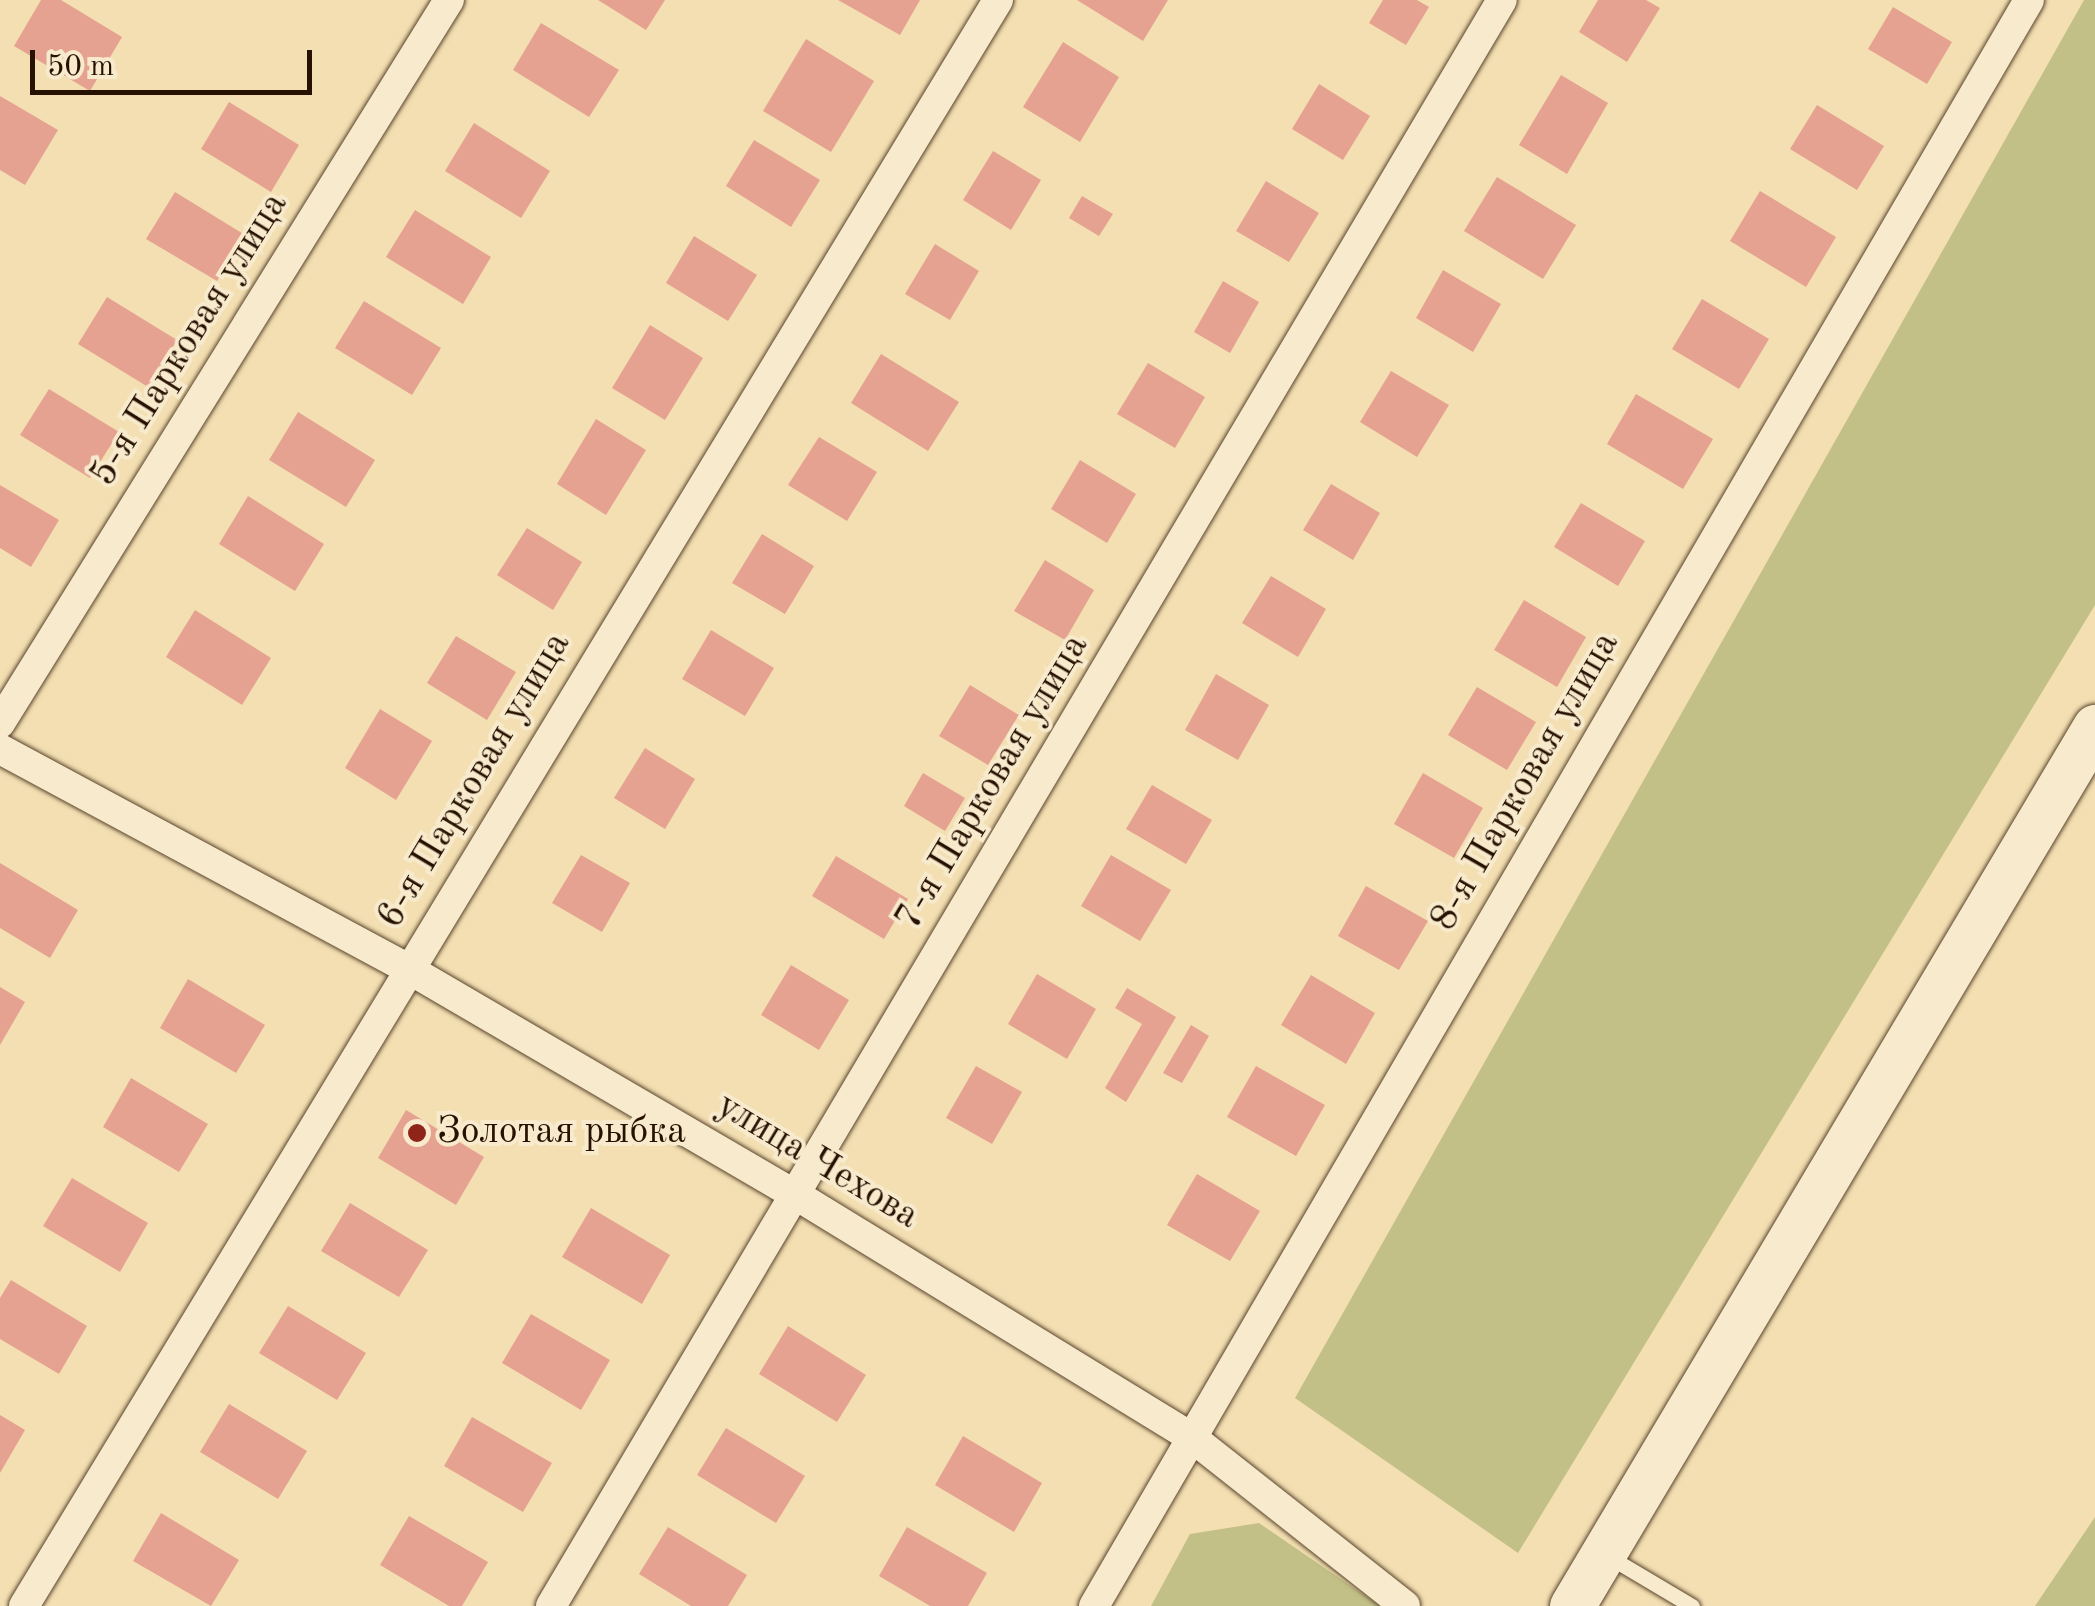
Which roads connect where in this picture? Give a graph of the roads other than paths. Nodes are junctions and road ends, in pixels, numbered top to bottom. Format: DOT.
graph roads {
  1 [pos="448,0"];
  2 [pos="998,0"];
  3 [pos="1502,0"];
  4 [pos="2029,0"];
  5 [pos="0,723"];
  6 [pos="2095,728"];
  7 [pos="0,749"];
  8 [pos="407,968"];
  9 [pos="796,1194"];
  10 [pos="1190,1436"];
  11 [pos="1602,1553"];
  12 [pos="24,1606"];
  13 [pos="551,1606"];
  14 [pos="1094,1606"];
  15 [pos="1405,1606"];
  16 [pos="1572,1606"];
  17 [pos="1692,1606"];
  1 -- 5 [label="street, 5-я Парковая улица"];
  2 -- 8 [label="street, 6-я Парковая улица"];
  3 -- 9 [label="street, 7-я Парковая улица"];
  4 -- 10 [label="street, 8-я Парковая улица"];
  6 -- 11 [label="main road"];
  7 -- 8 [label="street, улица Чехова"];
  8 -- 9 [label="street, улица Чехова"];
  8 -- 12 [label="street, 6-я Парковая улица"];
  9 -- 10 [label="street, улица Чехова"];
  9 -- 13 [label="street, 7-я Парковая улица"];
  10 -- 14 [label="street, 8-я Парковая улица"];
  10 -- 15 [label="street, улица Чехова"];
  11 -- 16 [label="main road"];
  11 -- 17 [label="lane"];
}
